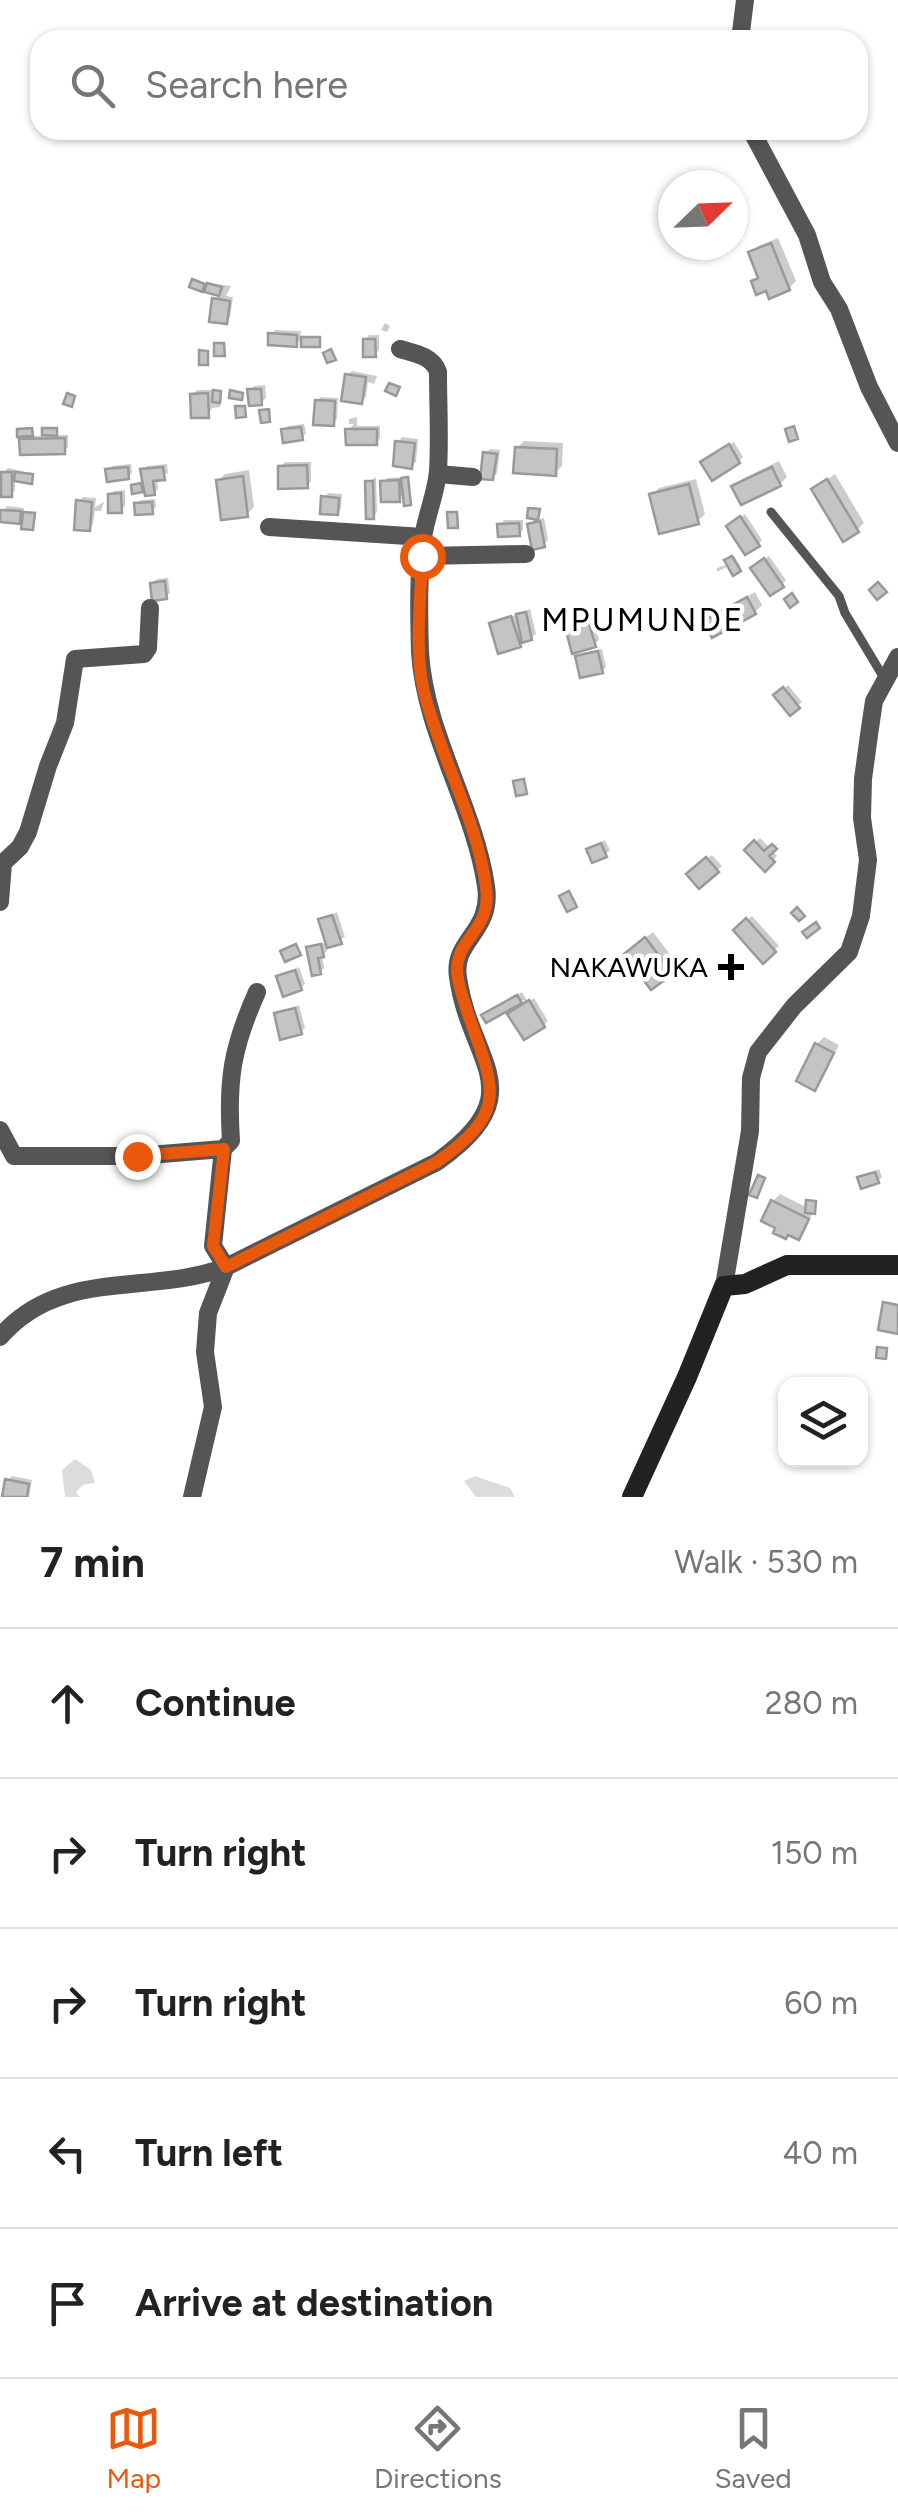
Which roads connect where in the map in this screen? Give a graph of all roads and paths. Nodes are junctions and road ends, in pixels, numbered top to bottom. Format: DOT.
graph roads {
  1 [pos="745,0"];
  2 [pos="741,30"];
  3 [pos="756,140"];
  4 [pos="400,349"];
  5 [pos="898,443"];
  6 [pos="438,474"];
  7 [pos="473,477"];
  8 [pos="771,512"];
  9 [pos="269,527"];
  10 [pos="423,546"];
  11 [pos="526,554"];
  12 [pos="150,608"];
  13 [pos="898,656"];
  14 [pos="886,680"];
  15 [pos="0,902"];
  16 [pos="257,992"];
  17 [pos="0,1130"];
  18 [pos="224,1149"];
  19 [pos="898,1265"];
  20 [pos="226,1267"];
  21 [pos="724,1286"];
  22 [pos="0,1337"];
  23 [pos="192,1497"];
  24 [pos="632,1497"];
  1 -- 2 [label="street"];
  3 -- 5 [label="street"];
  4 -- 6 [label="street"];
  6 -- 7 [label="street"];
  6 -- 10 [label="street"];
  8 -- 14 [label="lane"];
  9 -- 10 [label="street"];
  10 -- 11 [label="street"];
  10 -- 20 [label="street"];
  12 -- 15 [label="street"];
  13 -- 14 [label="street"];
  14 -- 21 [label="street"];
  16 -- 18 [label="street"];
  17 -- 18 [label="street"];
  18 -- 20 [label="street"];
  19 -- 21 [label="street"];
  20 -- 22 [label="street"];
  20 -- 23 [label="street"];
  21 -- 24 [label="street"];
}
